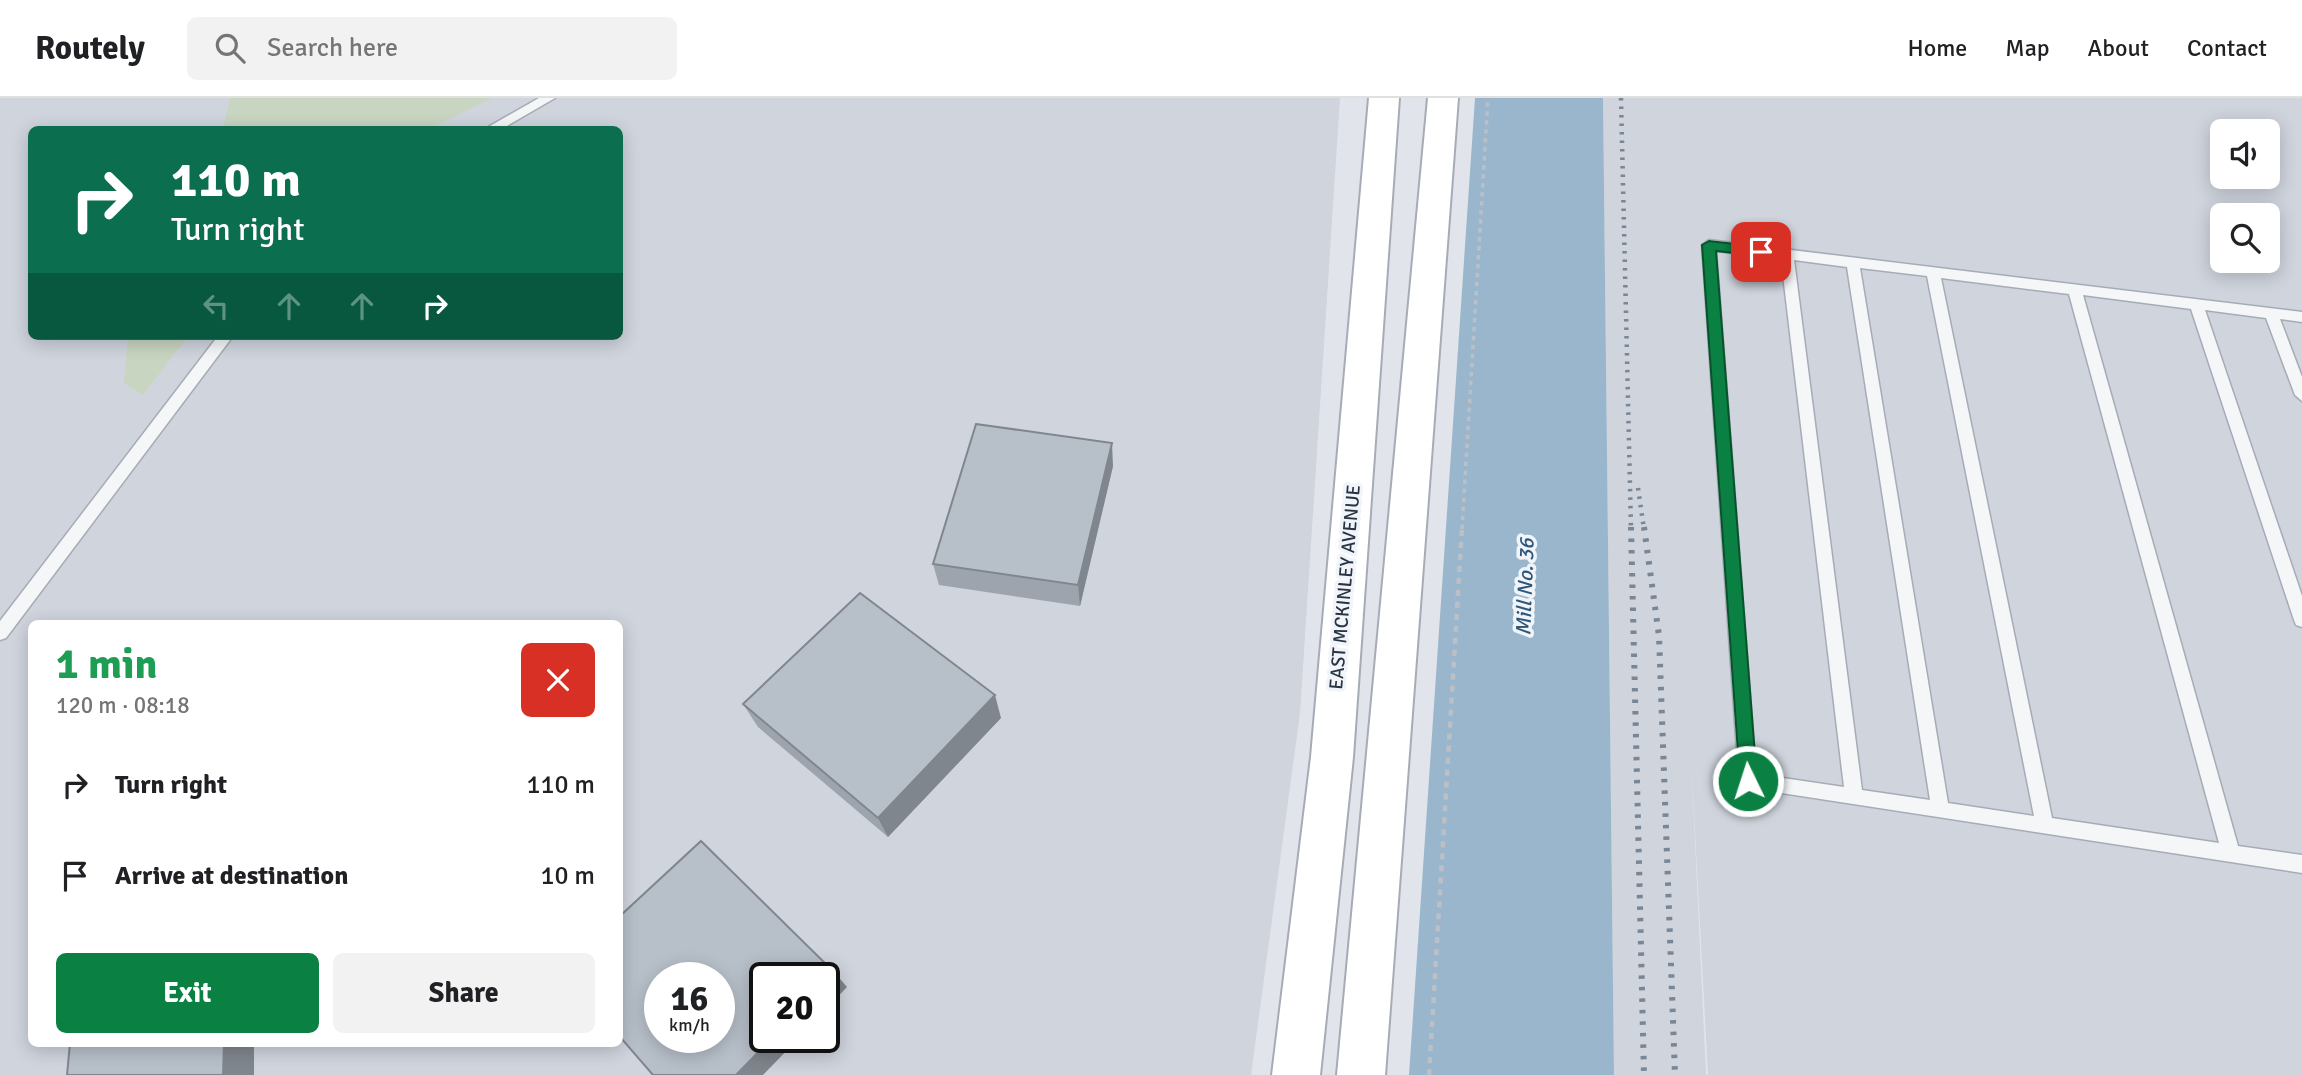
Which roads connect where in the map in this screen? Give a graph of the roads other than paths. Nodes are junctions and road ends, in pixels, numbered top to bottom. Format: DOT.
graph roads {
  1 [pos="549,98"];
  2 [pos="1384,98"];
  3 [pos="1429,98"];
  4 [pos="1443,98"];
  5 [pos="496,126"];
  6 [pos="1439,153"];
  7 [pos="1787,255"];
  8 [pos="1853,263"];
  9 [pos="1933,273"];
  10 [pos="2075,290"];
  11 [pos="2196,304"];
  12 [pos="2271,314"];
  13 [pos="2302,317"];
  14 [pos="223,340"];
  15 [pos="2302,395"];
  16 [pos="2302,620"];
  17 [pos="0,633"];
  18 [pos="1854,797"];
  19 [pos="1940,810"];
  20 [pos="2045,825"];
  21 [pos="2231,853"];
  22 [pos="2302,864"];
  23 [pos="1296,1075"];
  24 [pos="1361,1075"];
  1 -- 5 [label="lane"];
  2 -- 23 [label="main road, EAST MCKINLEY AVENUE"];
  3 -- 6 [label="main road"];
  4 -- 6 [label="main road"];
  6 -- 24 [label="main road"];
  7 -- 8 [label="lane"];
  7 -- 18 [label="lane"];
  7 -- 18 [label="lane"];
  8 -- 9 [label="lane"];
  8 -- 19 [label="lane"];
  9 -- 10 [label="lane"];
  9 -- 20 [label="lane"];
  10 -- 11 [label="lane"];
  10 -- 21 [label="lane"];
  11 -- 12 [label="lane"];
  11 -- 16 [label="lane"];
  12 -- 13 [label="lane"];
  12 -- 15 [label="lane"];
  14 -- 17 [label="lane"];
  18 -- 19 [label="lane"];
  19 -- 20 [label="lane"];
  20 -- 21 [label="lane"];
  21 -- 22 [label="lane"];
}
